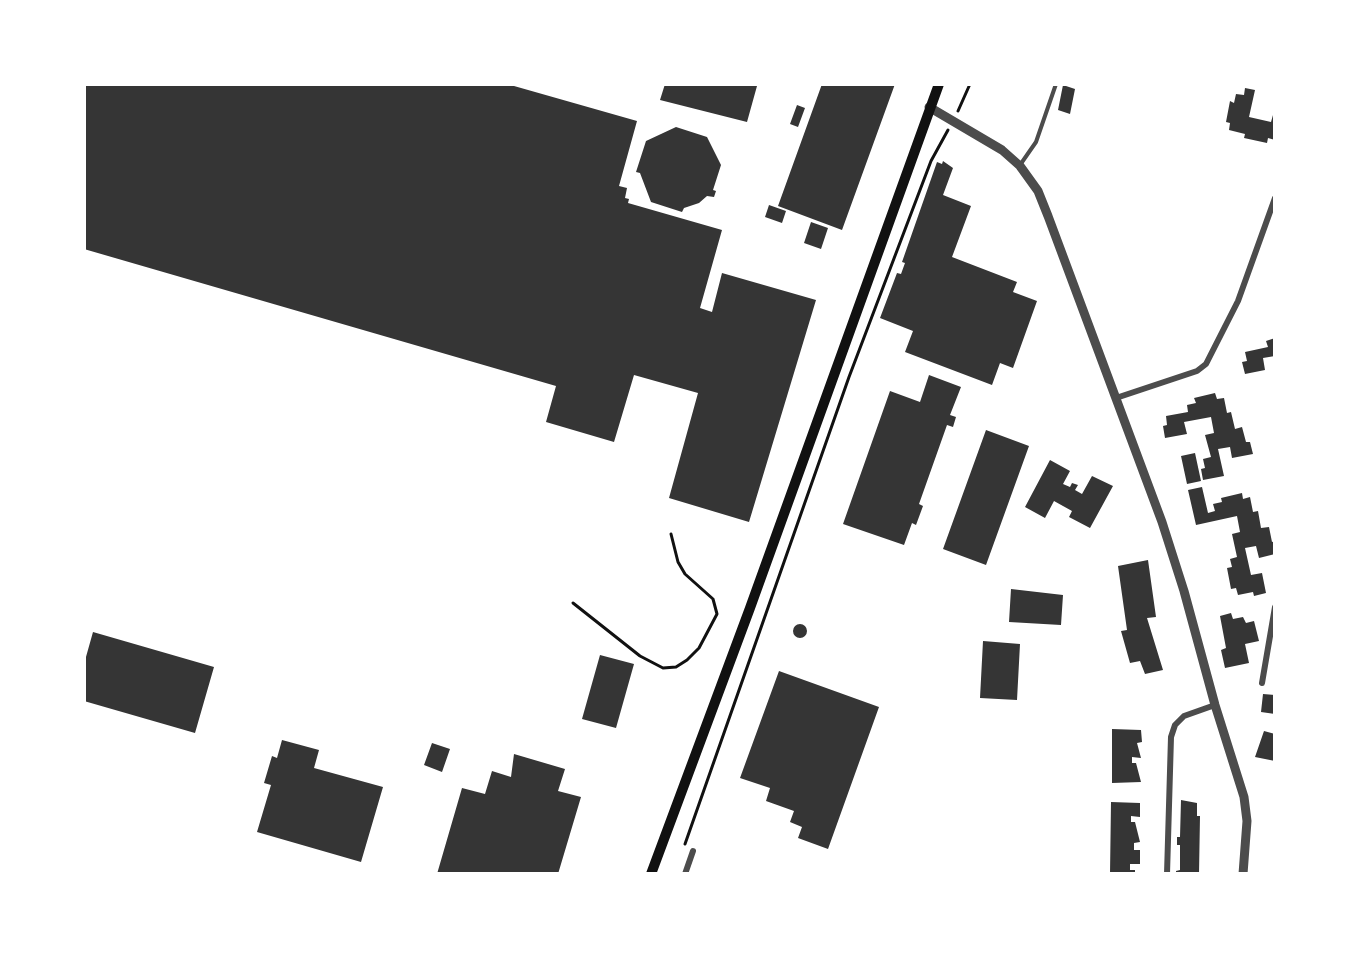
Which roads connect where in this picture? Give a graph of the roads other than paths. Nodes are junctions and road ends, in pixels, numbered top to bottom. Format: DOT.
graph roads {
  1 [pos="939,84"];
  2 [pos="1056,84"];
  3 [pos="929,107"];
  4 [pos="1020,166"];
  5 [pos="1275,198"];
  6 [pos="1116,398"];
  7 [pos="1275,607"];
  8 [pos="1262,683"];
  9 [pos="1215,705"];
  10 [pos="693,851"];
  11 [pos="651,874"];
  12 [pos="685,874"];
  13 [pos="1167,874"];
  14 [pos="1243,874"];
  1 -- 3 [label="main road"];
  2 -- 4 [label="lane"];
  3 -- 4 [label="street"];
  3 -- 11 [label="main road"];
  4 -- 6 [label="street"];
  5 -- 6 [label="street"];
  6 -- 9 [label="street"];
  7 -- 8 [label="street"];
  9 -- 13 [label="street"];
  9 -- 14 [label="street"];
  10 -- 12 [label="street"];
}
